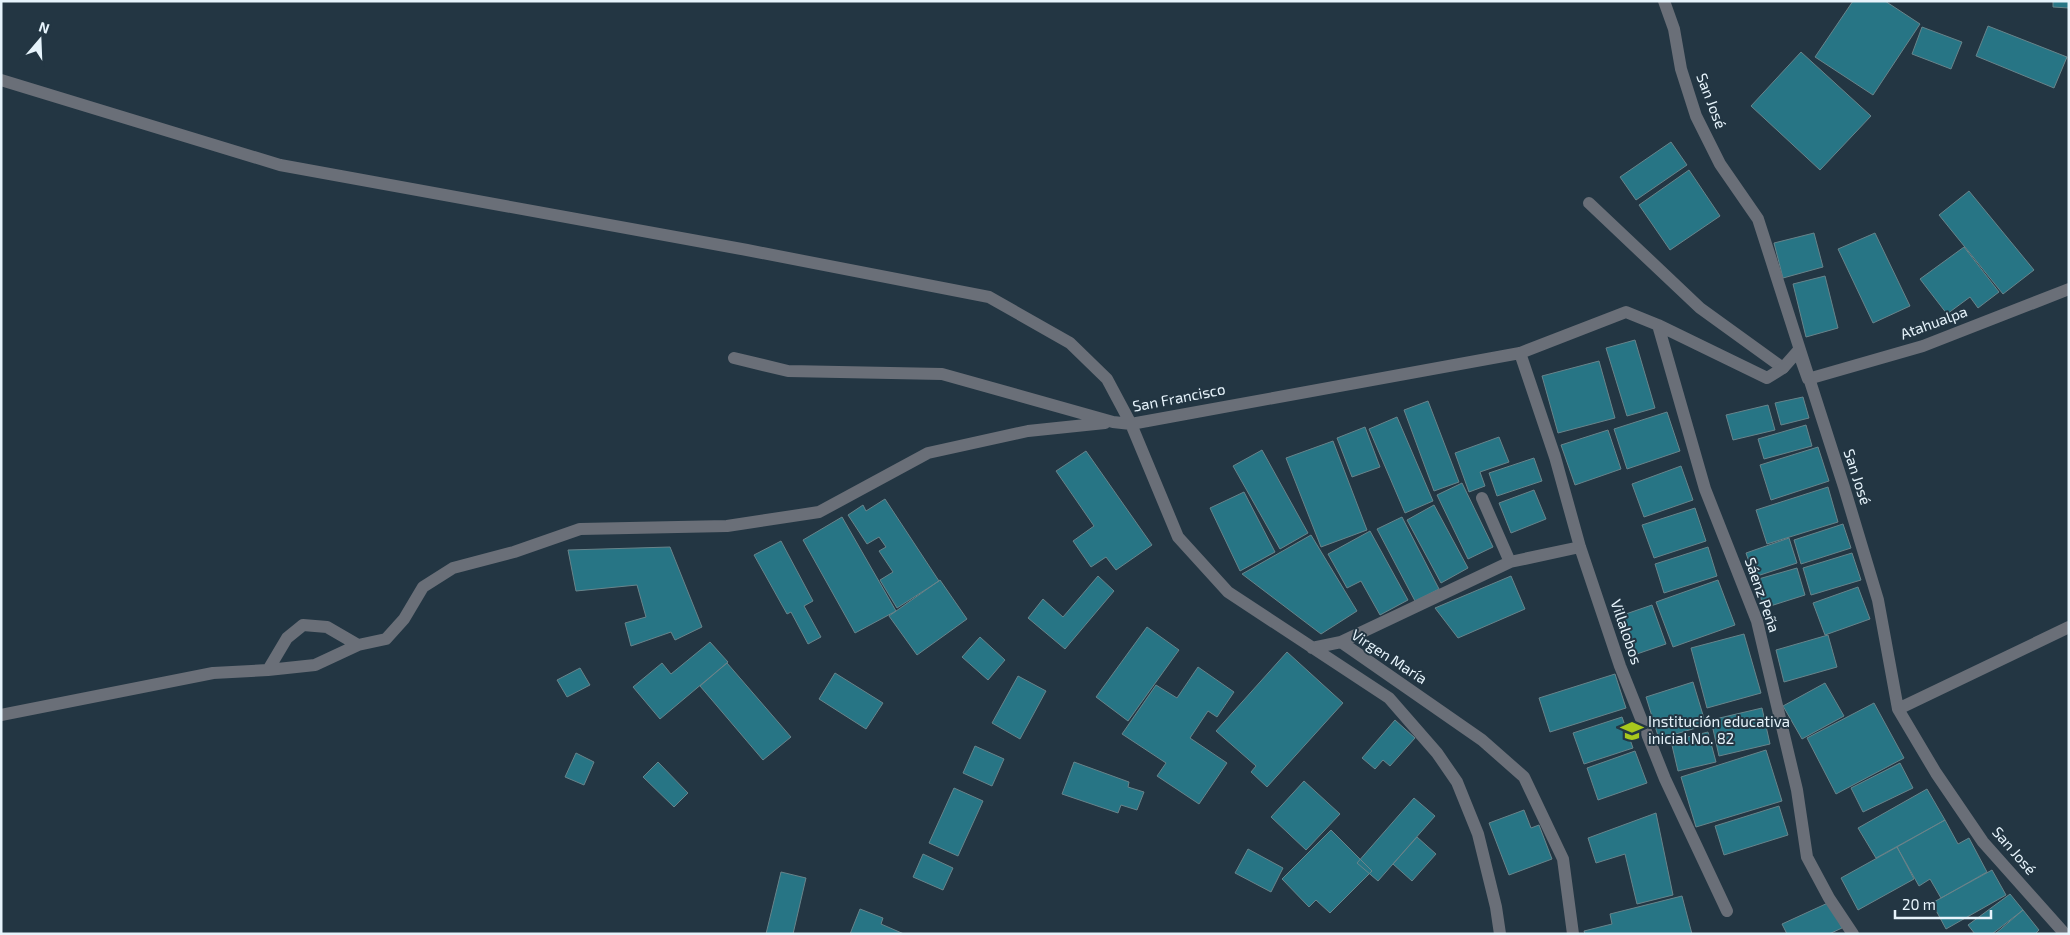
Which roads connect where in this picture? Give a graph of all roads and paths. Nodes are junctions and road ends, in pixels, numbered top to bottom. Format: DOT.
graph roads {
  1 [pos="1664,1"];
  2 [pos="1,80"];
  3 [pos="1588,203"];
  4 [pos="2069,289"];
  5 [pos="1658,325"];
  6 [pos="1520,353"];
  7 [pos="734,358"];
  8 [pos="1783,368"];
  9 [pos="1808,379"];
  10 [pos="1113,422"];
  11 [pos="1131,424"];
  12 [pos="1482,498"];
  13 [pos="1580,547"];
  14 [pos="1510,562"];
  15 [pos="2069,627"];
  16 [pos="1341,642"];
  17 [pos="358,645"];
  18 [pos="1312,648"];
  19 [pos="268,670"];
  20 [pos="1898,709"];
  21 [pos="1,716"];
  22 [pos="1727,911"];
  23 [pos="1500,934"];
  24 [pos="1573,934"];
  25 [pos="1853,934"];
  26 [pos="2065,934"];
  1 -- 9 [label="street, San José"];
  2 -- 11 [label="street"];
  3 -- 8 [label="street"];
  4 -- 9 [label="street, Atahualpa"];
  5 -- 6 [label="street, San Francisco"];
  5 -- 8 [label="street"];
  5 -- 25 [label="street, Sáenz Peña"];
  6 -- 11 [label="street, San Francisco"];
  6 -- 13 [label="street, Villalobos"];
  7 -- 10 [label="street, San Francisco"];
  8 -- 9 [label="street"];
  9 -- 20 [label="street, San José"];
  10 -- 11 [label="street, San Francisco"];
  10 -- 17 [label="street"];
  11 -- 18 [label="street"];
  12 -- 14 [label="street"];
  13 -- 14 [label="street"];
  13 -- 22 [label="street, Villalobos"];
  14 -- 16 [label="street"];
  15 -- 20 [label="street"];
  16 -- 18 [label="street, Virgen María"];
  16 -- 24 [label="street, Virgen María"];
  17 -- 19 [label="street"];
  17 -- 19 [label="street"];
  18 -- 23 [label="street"];
  19 -- 21 [label="street"];
  20 -- 26 [label="street, San José"];
}
